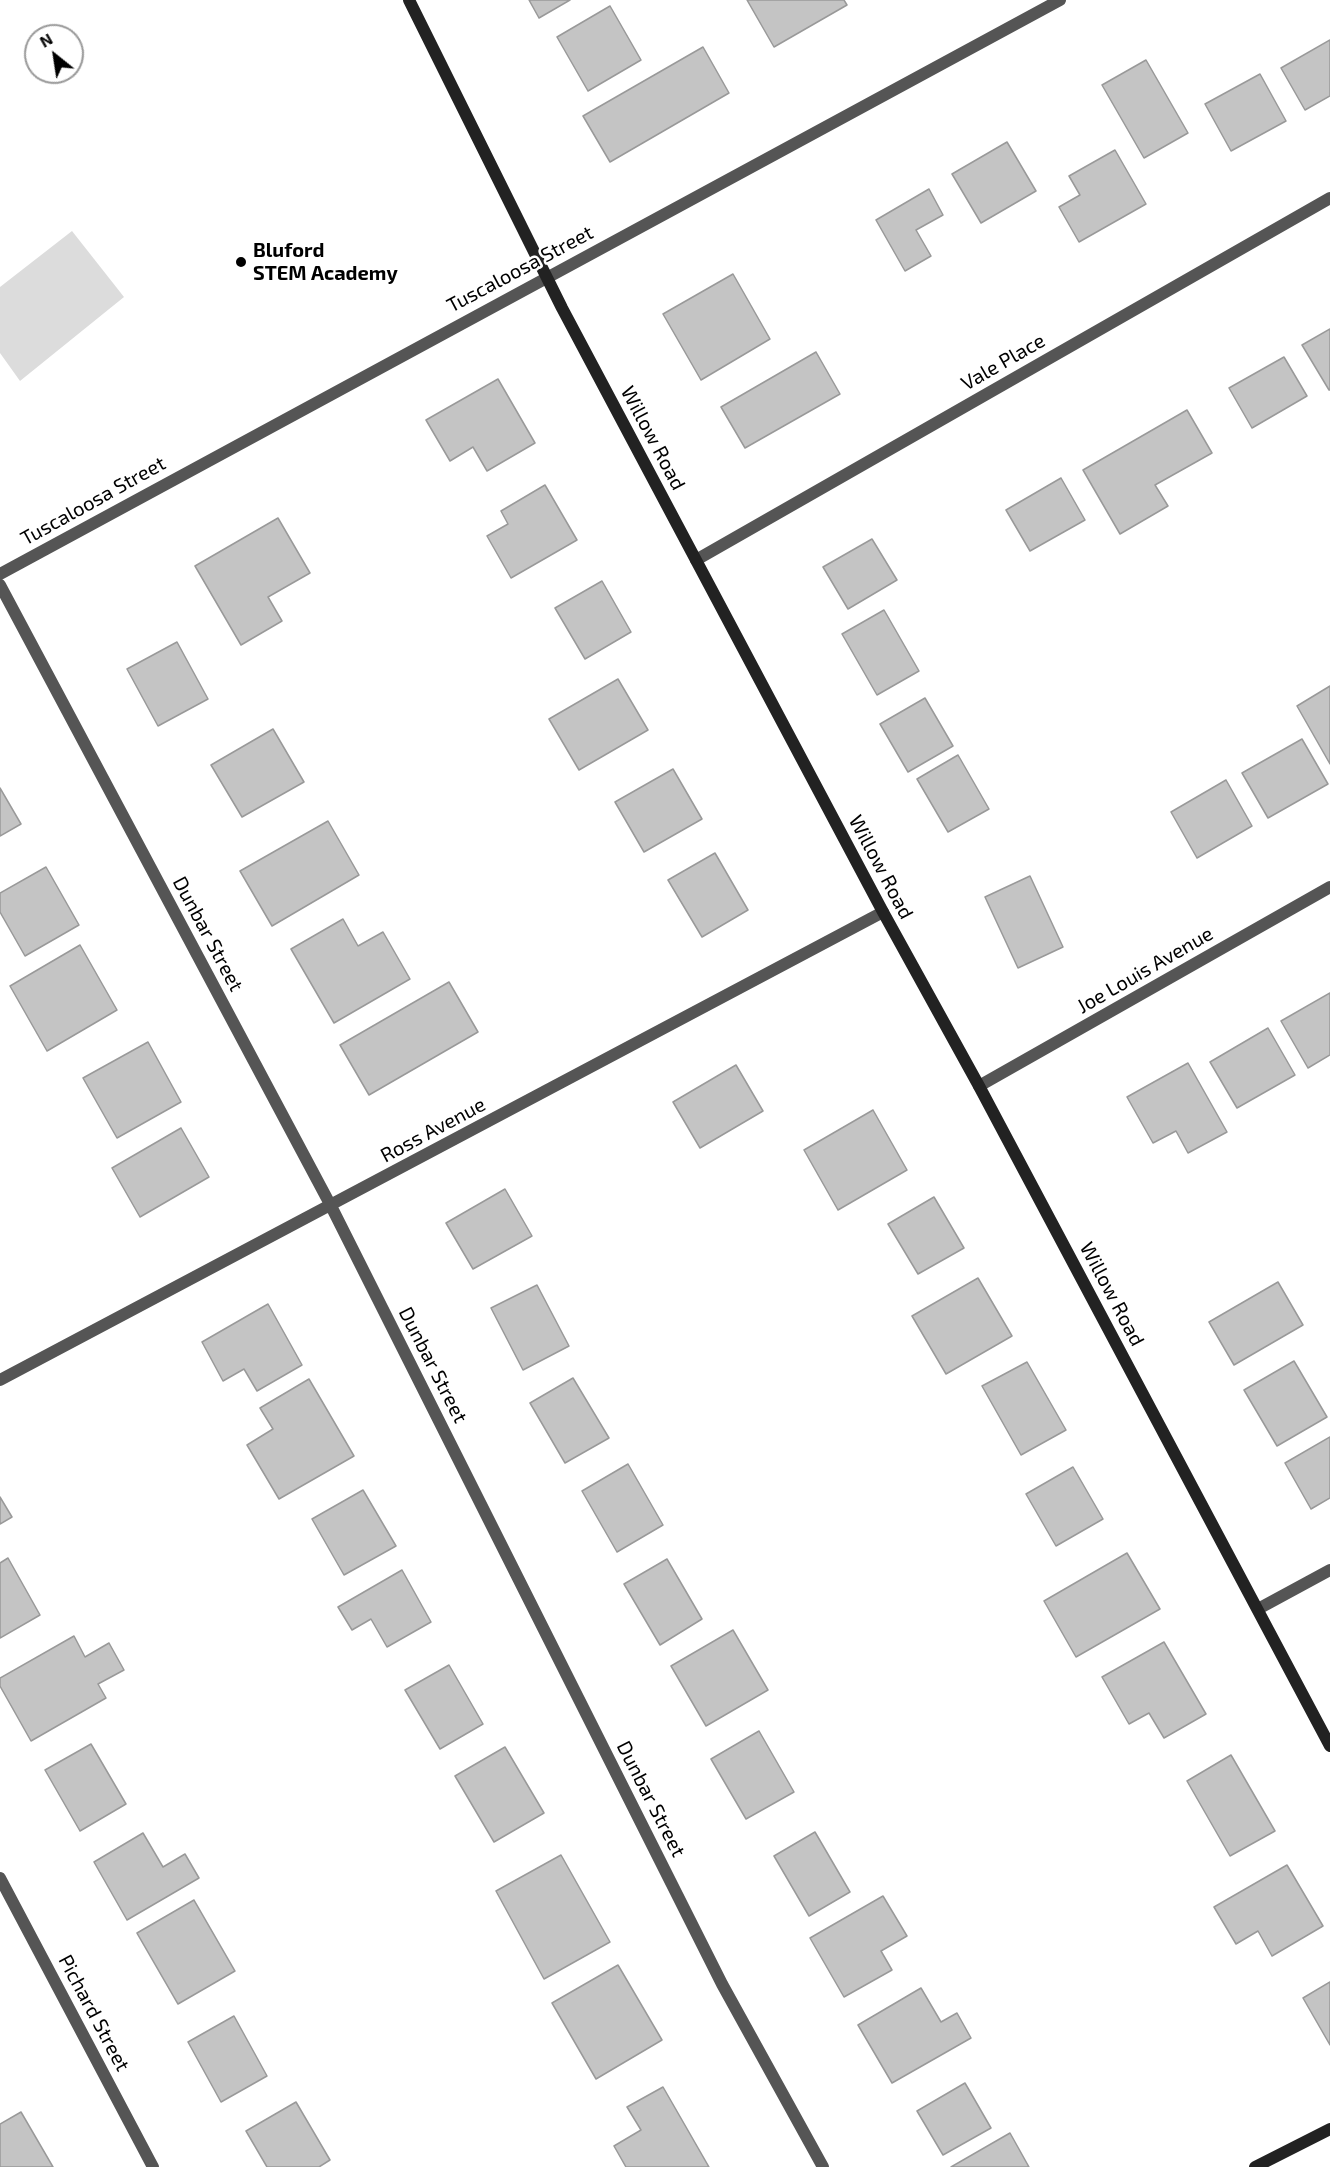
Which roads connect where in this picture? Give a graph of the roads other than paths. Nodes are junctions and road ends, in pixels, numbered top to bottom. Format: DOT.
graph roads {
  1 [pos="409,0"];
  2 [pos="1060,0"];
  3 [pos="1330,198"];
  4 [pos="547,277"];
  5 [pos="696,560"];
  6 [pos="0,574"];
  7 [pos="0,585"];
  8 [pos="1330,887"];
  9 [pos="883,912"];
  10 [pos="980,1086"];
  11 [pos="331,1206"];
  12 [pos="0,1380"];
  13 [pos="1330,1570"];
  14 [pos="1258,1609"];
  15 [pos="1330,1746"];
  16 [pos="0,1878"];
  17 [pos="1330,2129"];
  18 [pos="153,2167"];
  19 [pos="823,2167"];
  20 [pos="1255,2167"];
  1 -- 4 [label="street, Willow Road"];
  2 -- 4 [label="street, Tuscaloosa Street"];
  3 -- 5 [label="street, Vale Place"];
  4 -- 5 [label="street, Willow Road"];
  4 -- 6 [label="street, Tuscaloosa Street"];
  5 -- 9 [label="street, Willow Road"];
  7 -- 11 [label="street, Dunbar Street"];
  8 -- 10 [label="street, Joe Louis Avenue"];
  9 -- 10 [label="street, Willow Road"];
  9 -- 11 [label="street, Ross Avenue"];
  10 -- 14 [label="street, Willow Road"];
  11 -- 12 [label="street, Ross Avenue"];
  11 -- 19 [label="street, Dunbar Street"];
  13 -- 14 [label="street"];
  14 -- 15 [label="street, Willow Road"];
  16 -- 18 [label="street, Pichard Street"];
  17 -- 20 [label="street"];
}
